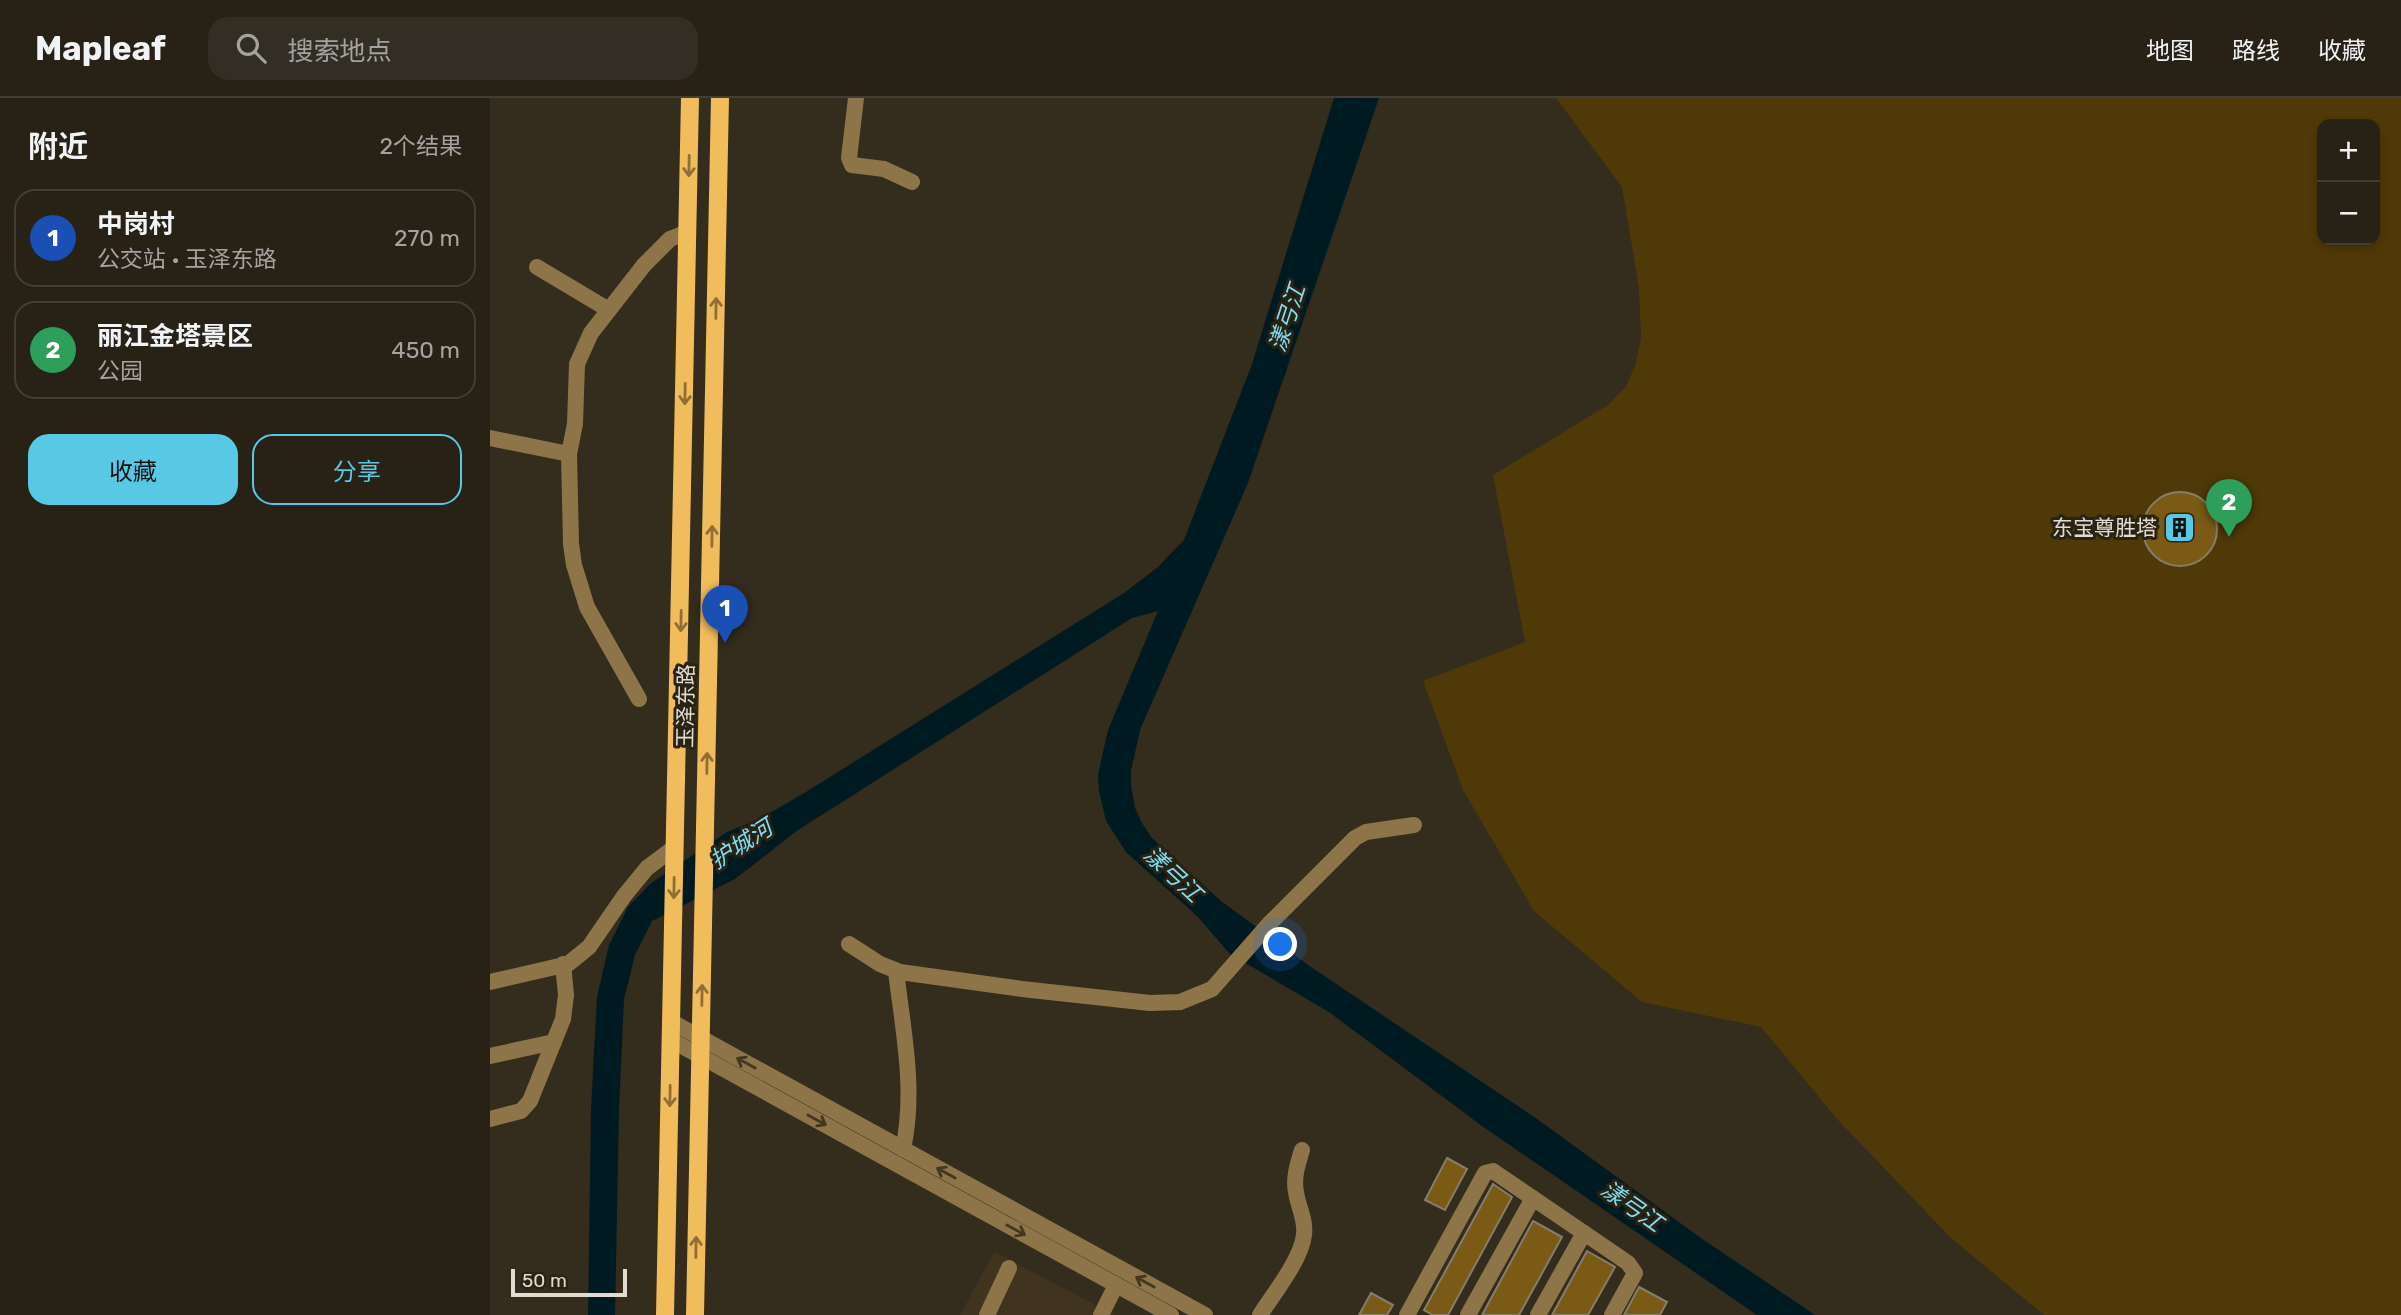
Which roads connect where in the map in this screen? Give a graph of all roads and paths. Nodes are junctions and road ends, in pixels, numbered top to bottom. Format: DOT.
graph roads {
  1 [pos="690,98"];
  2 [pos="720,98"];
  3 [pos="856,98"];
  4 [pos="912,182"];
  5 [pos="688,232"];
  6 [pos="537,267"];
  7 [pos="609,310"];
  8 [pos="490,438"];
  9 [pos="569,454"];
  10 [pos="639,699"];
  11 [pos="1414,825"];
  12 [pos="676,847"];
  13 [pos="849,944"];
  14 [pos="563,964"];
  15 [pos="896,971"];
  16 [pos="490,982"];
  17 [pos="671,1022"];
  18 [pos="671,1040"];
  19 [pos="554,1042"];
  20 [pos="701,1047"];
  21 [pos="490,1056"];
  22 [pos="490,1119"];
  23 [pos="903,1149"];
  24 [pos="1302,1150"];
  25 [pos="1533,1198"];
  26 [pos="1584,1233"];
  27 [pos="1009,1268"];
  28 [pos="1116,1285"];
  29 [pos="1410,1314"];
  30 [pos="665,1315"];
  31 [pos="695,1315"];
  32 [pos="986,1315"];
  33 [pos="1101,1315"];
  34 [pos="1171,1315"];
  35 [pos="1205,1315"];
  36 [pos="1260,1315"];
  37 [pos="1468,1315"];
  38 [pos="1538,1315"];
  39 [pos="1612,1315"];
  1 -- 5 [label="main road, 玉泽东路, one-way"];
  20 -- 2 [label="main road, 玉泽东路, one-way"];
  3 -- 4 [label="street"];
  5 -- 7 [label="street"];
  5 -- 12 [label="main road, 玉泽东路, one-way"];
  6 -- 7 [label="street"];
  7 -- 9 [label="street"];
  8 -- 9 [label="street"];
  9 -- 10 [label="street"];
  11 -- 15 [label="street"];
  12 -- 14 [label="street"];
  12 -- 17 [label="main road, 玉泽东路, one-way"];
  13 -- 15 [label="street"];
  14 -- 16 [label="street"];
  14 -- 19 [label="street"];
  15 -- 23 [label="street"];
  17 -- 18 [label="main road, 玉泽东路"];
  17 -- 20 [label="street"];
  18 -- 20 [label="street"];
  18 -- 30 [label="main road, 玉泽东路, one-way"];
  19 -- 21 [label="street"];
  19 -- 22 [label="street"];
  23 -- 20 [label="street, one-way"];
  20 -- 28 [label="street, one-way"];
  31 -- 20 [label="main road, 玉泽东路, one-way"];
  35 -- 23 [label="street, one-way"];
  24 -- 36 [label="street"];
  25 -- 26 [label="street"];
  25 -- 29 [label="street"];
  25 -- 37 [label="street"];
  26 -- 38 [label="street"];
  26 -- 39 [label="street"];
  27 -- 32 [label="street"];
  28 -- 33 [label="street"];
  28 -- 34 [label="street"];
}
